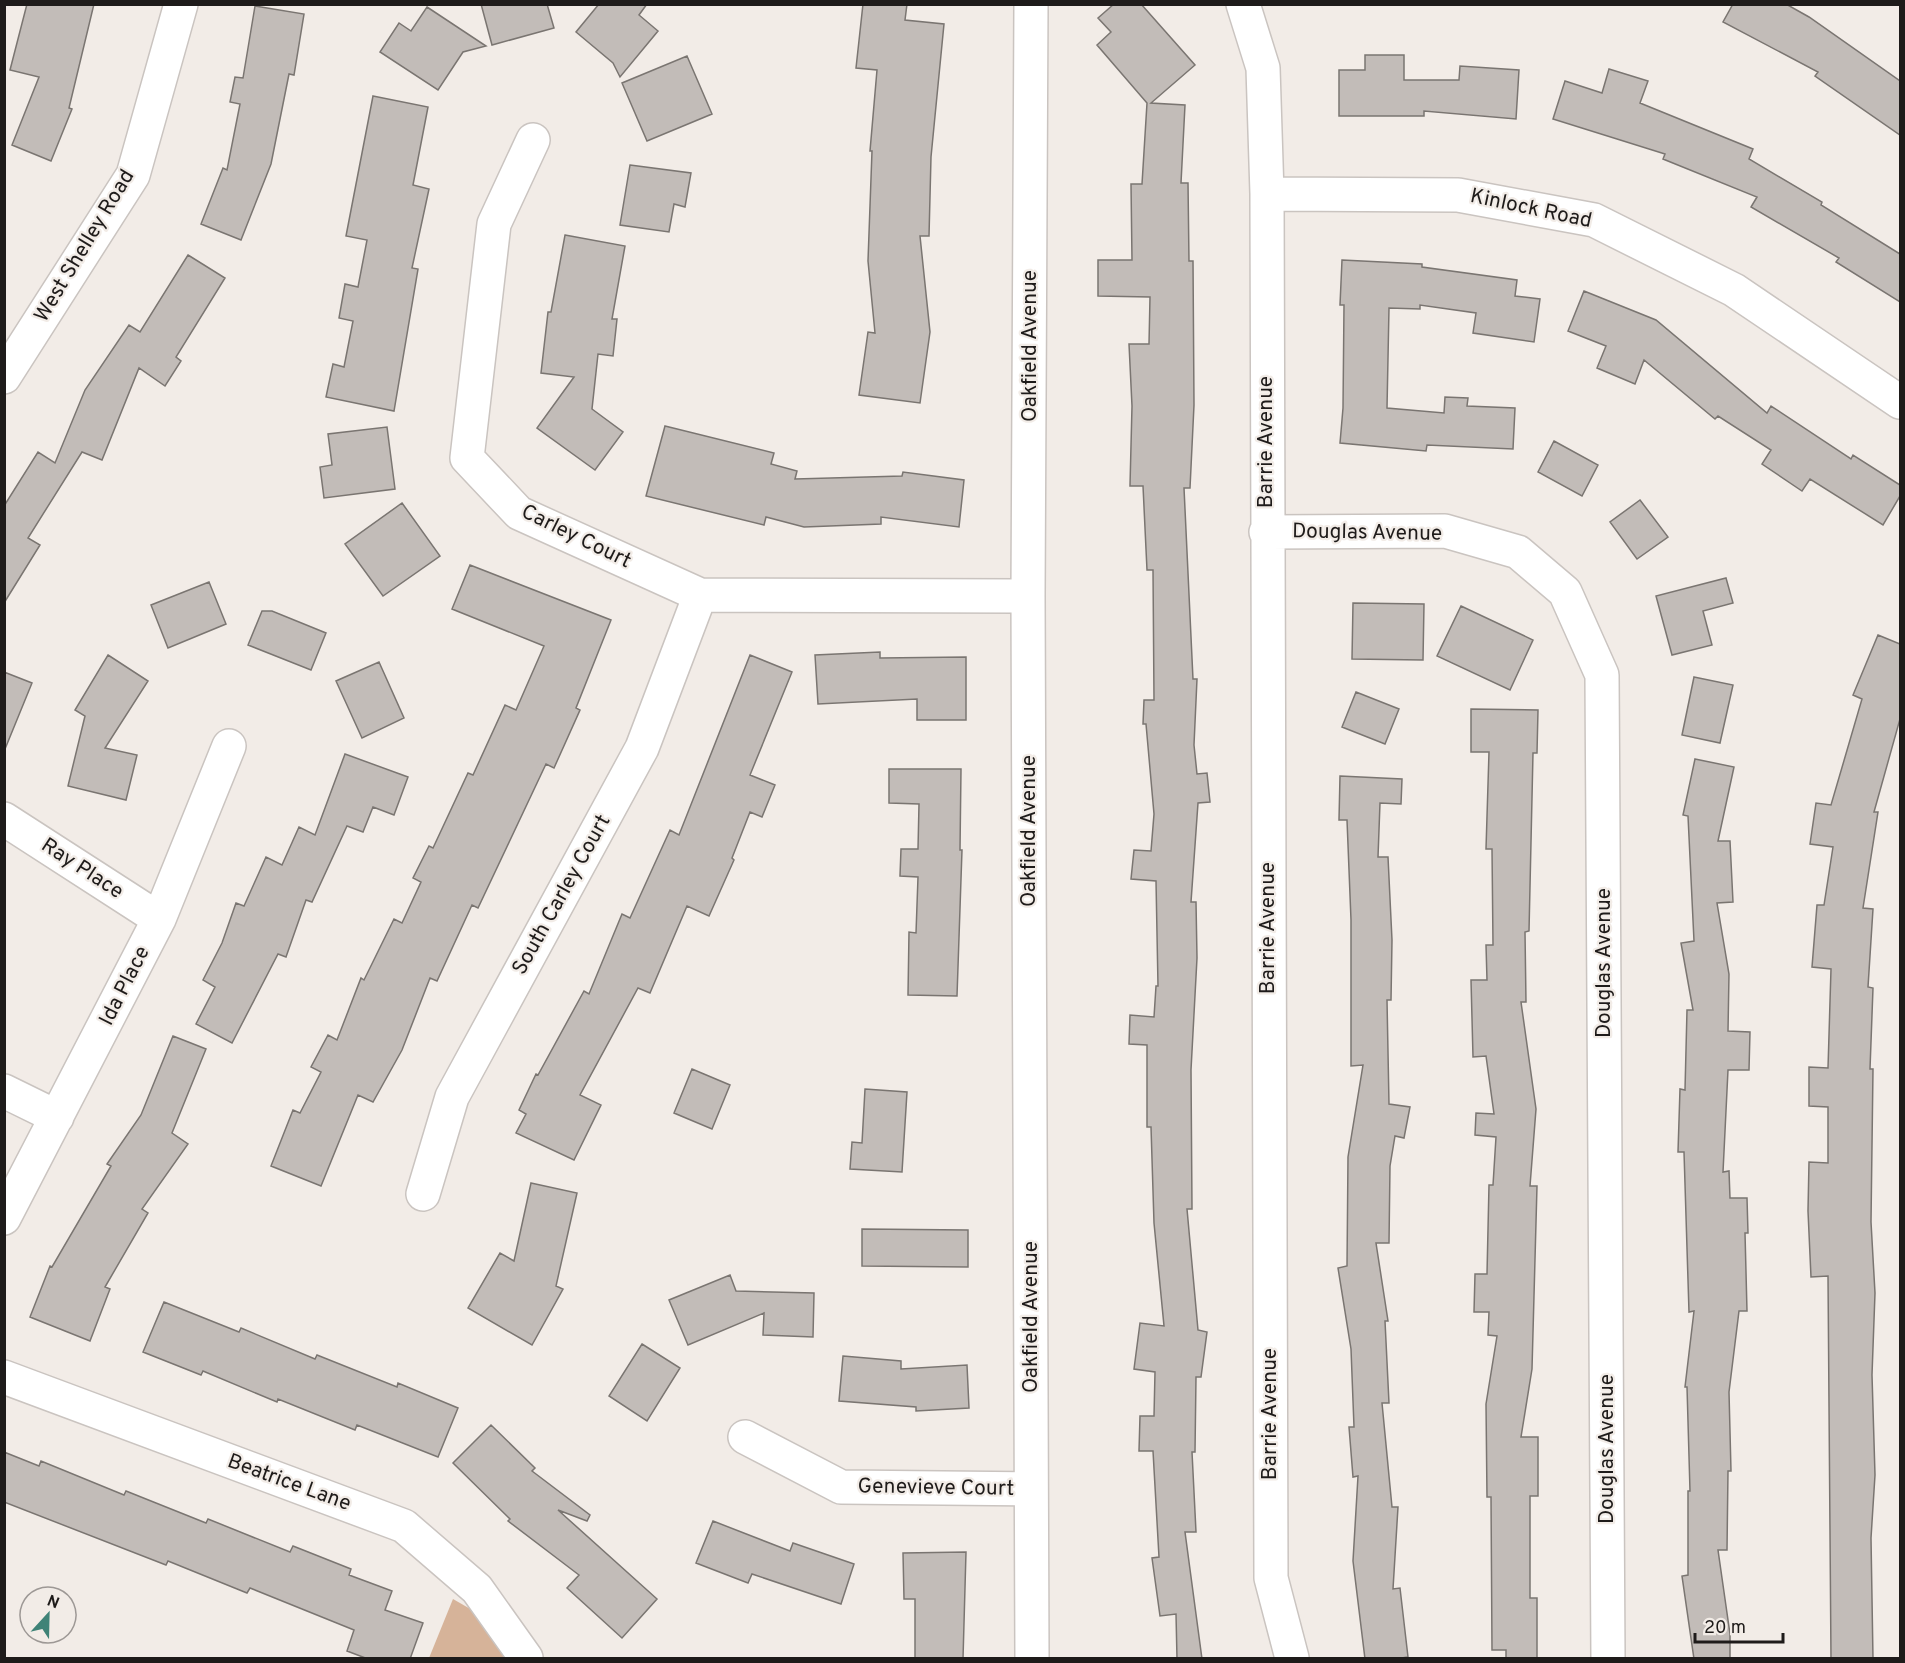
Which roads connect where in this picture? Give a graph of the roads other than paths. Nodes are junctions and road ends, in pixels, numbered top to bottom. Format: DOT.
graph roads {
  1 [pos="181,4"];
  2 [pos="1031,4"];
  3 [pos="1243,4"];
  4 [pos="533,140"];
  5 [pos="1267,194"];
  6 [pos="4,377"];
  7 [pos="1900,402"];
  8 [pos="1266,532"];
  9 [pos="700,595"];
  10 [pos="1028,596"];
  11 [pos="229,746"];
  12 [pos="4,819"];
  13 [pos="159,919"];
  14 [pos="4,1091"];
  15 [pos="57,1117"];
  16 [pos="423,1194"];
  17 [pos="4,1218"];
  18 [pos="4,1377"];
  19 [pos="745,1437"];
  20 [pos="1031,1489"];
  21 [pos="526,1659"];
  22 [pos="1032,1659"];
  23 [pos="1292,1659"];
  24 [pos="1608,1659"];
  1 -- 6 [label="street, West Shelley Road"];
  2 -- 10 [label="street, Oakfield Avenue"];
  3 -- 5 [label="street"];
  4 -- 9 [label="street, Carley Court"];
  5 -- 7 [label="street, Kinlock Road"];
  5 -- 8 [label="street, Barrie Avenue"];
  8 -- 23 [label="street, Barrie Avenue"];
  8 -- 24 [label="street, Douglas Avenue"];
  9 -- 10 [label="street, Carley Court"];
  9 -- 16 [label="street, South Carley Court"];
  10 -- 20 [label="street, Oakfield Avenue"];
  11 -- 13 [label="street, Ida Place"];
  12 -- 13 [label="street, Ray Place"];
  13 -- 15 [label="street, Ida Place"];
  14 -- 15 [label="street"];
  15 -- 17 [label="street, Ida Place"];
  18 -- 21 [label="street, Beatrice Lane"];
  19 -- 20 [label="street, Genevieve Court"];
  20 -- 22 [label="street, Oakfield Avenue"];
}
